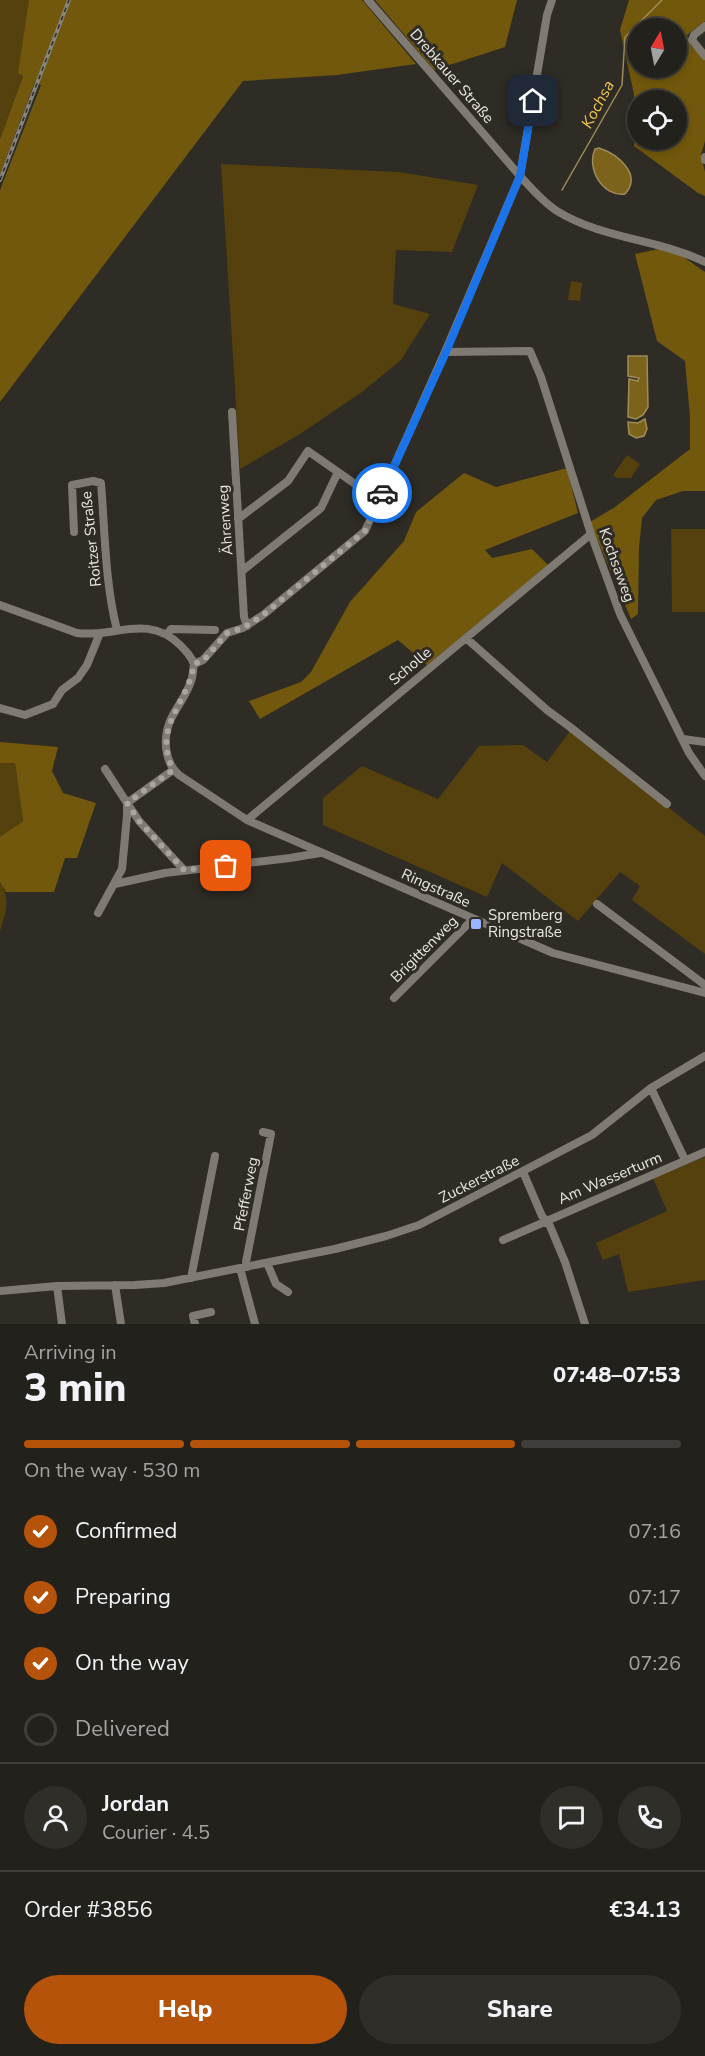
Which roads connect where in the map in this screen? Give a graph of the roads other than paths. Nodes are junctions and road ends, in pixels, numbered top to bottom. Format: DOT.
graph roads {
  1 [pos="368,0"];
  2 [pos="552,0"];
  3 [pos="705,26"];
  4 [pos="705,56"];
  5 [pos="520,176"];
  6 [pos="705,262"];
  7 [pos="446,352"];
  8 [pos="232,412"];
  9 [pos="338,472"];
  10 [pos="378,500"];
  11 [pos="238,519"];
  12 [pos="74,532"];
  13 [pos="591,534"];
  14 [pos="242,571"];
  15 [pos="0,605"];
  16 [pos="247,626"];
  17 [pos="117,630"];
  18 [pos="214,630"];
  19 [pos="100,633"];
  20 [pos="167,634"];
  21 [pos="466,638"];
  22 [pos="194,664"];
  23 [pos="0,708"];
  24 [pos="683,739"];
  25 [pos="705,742"];
  26 [pos="105,769"];
  27 [pos="173,770"];
  28 [pos="705,776"];
  29 [pos="127,803"];
  30 [pos="667,804"];
  31 [pos="247,820"];
  32 [pos="322,852"];
  33 [pos="184,870"];
  34 [pos="115,884"];
  35 [pos="597,904"];
  36 [pos="98,913"];
  37 [pos="473,919"];
  38 [pos="705,985"];
  39 [pos="705,993"];
  40 [pos="394,998"];
  41 [pos="705,1056"];
  42 [pos="651,1088"];
  43 [pos="263,1132"];
  44 [pos="705,1152"];
  45 [pos="215,1156"];
  46 [pos="685,1160"];
  47 [pos="523,1172"];
  48 [pos="545,1221"];
  49 [pos="503,1240"];
  50 [pos="267,1263"];
  51 [pos="244,1268"];
  52 [pos="191,1278"];
  53 [pos="115,1285"];
  54 [pos="57,1286"];
  55 [pos="0,1290"];
  56 [pos="288,1292"];
  57 [pos="211,1312"];
  58 [pos="62,1324"];
  59 [pos="121,1324"];
  60 [pos="195,1324"];
  61 [pos="255,1324"];
  62 [pos="585,1324"];
  1 -- 5 [label="street, Drebkauer Straße"];
  2 -- 5 [label="street"];
  3 -- 4 [label="street"];
  5 -- 6 [label="street, Drebkauer Straße"];
  5 -- 7 [label="street"];
  7 -- 10 [label="street"];
  7 -- 13 [label="street, Kochsaweg"];
  8 -- 11 [label="street, Ährenweg"];
  9 -- 10 [label="street"];
  9 -- 11 [label="street"];
  9 -- 14 [label="street"];
  10 -- 16 [label="street"];
  11 -- 14 [label="street, Ährenweg"];
  12 -- 17 [label="street, Roitzer Straße"];
  13 -- 21 [label="street, Scholle"];
  13 -- 24 [label="street, Kochsaweg"];
  14 -- 16 [label="street, Ährenweg"];
  15 -- 19 [label="street"];
  16 -- 22 [label="street"];
  17 -- 19 [label="street"];
  17 -- 20 [label="street"];
  18 -- 20 [label="street"];
  19 -- 23 [label="street"];
  20 -- 22 [label="street"];
  21 -- 30 [label="street"];
  21 -- 31 [label="street, Scholle"];
  22 -- 27 [label="street"];
  24 -- 25 [label="street"];
  24 -- 28 [label="street, Kochsaweg"];
  26 -- 29 [label="street"];
  27 -- 29 [label="street"];
  27 -- 31 [label="street, Ringstraße"];
  29 -- 33 [label="street"];
  29 -- 34 [label="street"];
  31 -- 32 [label="street, Ringstraße"];
  32 -- 33 [label="street"];
  32 -- 37 [label="street, Ringstraße"];
  33 -- 34 [label="street"];
  34 -- 36 [label="street"];
  35 -- 38 [label="street"];
  37 -- 39 [label="street, Ringstraße"];
  37 -- 40 [label="street, Brigittenweg"];
  41 -- 42 [label="street, Zuckerstraße"];
  42 -- 46 [label="street, Am Wasserturm"];
  42 -- 47 [label="street, Zuckerstraße"];
  43 -- 51 [label="street, Pfefferweg"];
  44 -- 46 [label="street, Am Wasserturm"];
  45 -- 52 [label="street"];
  46 -- 48 [label="street, Am Wasserturm"];
  47 -- 48 [label="street, Am Wasserturm"];
  47 -- 50 [label="street, Zuckerstraße"];
  48 -- 49 [label="street, Am Wasserturm"];
  48 -- 62 [label="street, Am Wasserturm"];
  50 -- 51 [label="street, Zuckerstraße"];
  50 -- 56 [label="street"];
  51 -- 52 [label="street, Zuckerstraße"];
  51 -- 61 [label="street"];
  52 -- 53 [label="street, Zuckerstraße"];
  53 -- 54 [label="street, Zuckerstraße"];
  53 -- 59 [label="street"];
  54 -- 55 [label="street, Zuckerstraße"];
  54 -- 58 [label="street"];
  57 -- 60 [label="street"];
}
